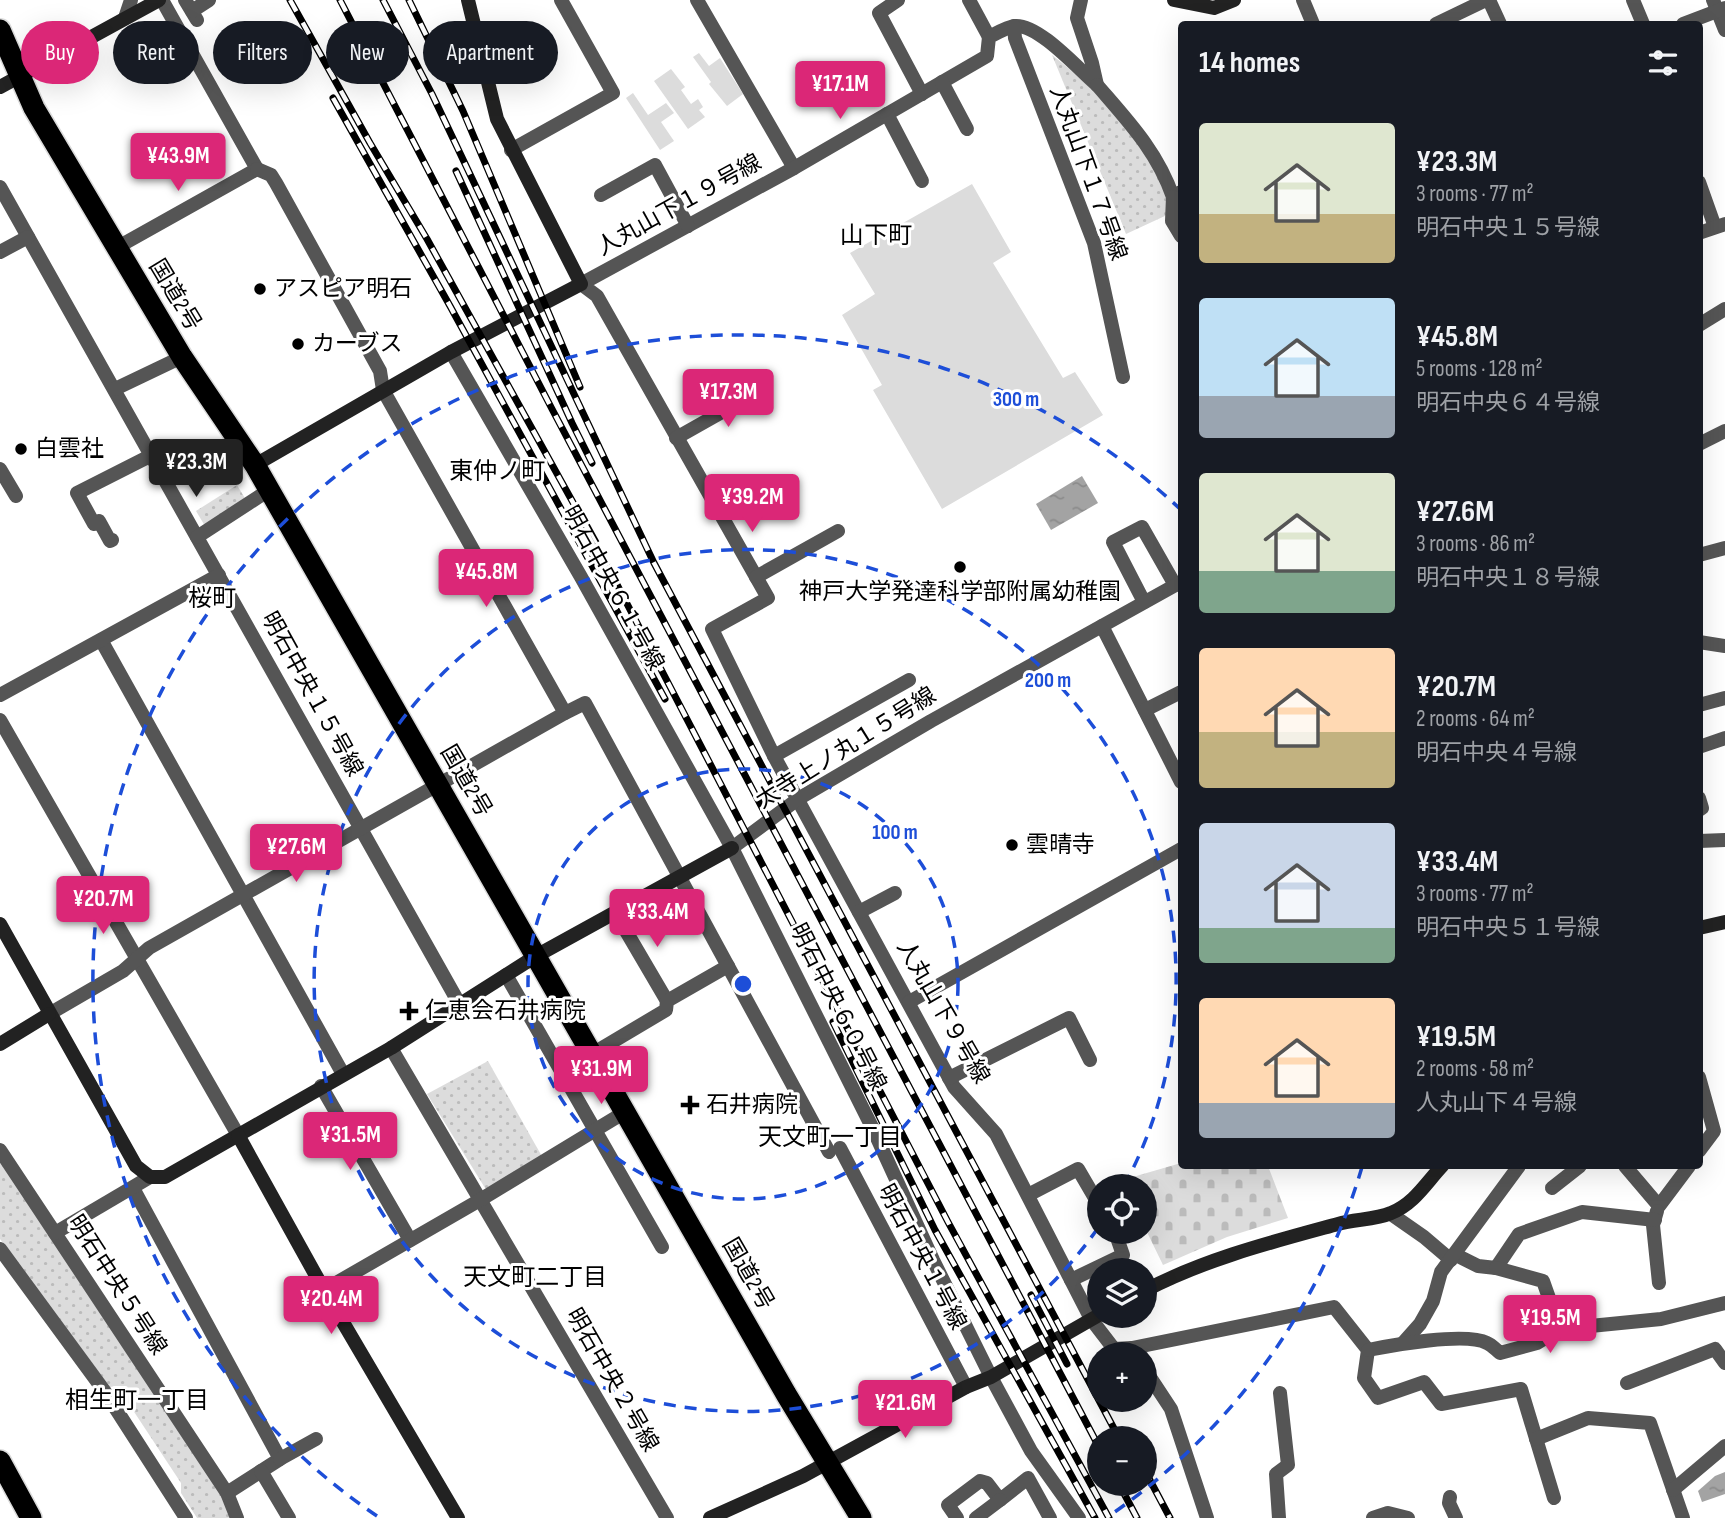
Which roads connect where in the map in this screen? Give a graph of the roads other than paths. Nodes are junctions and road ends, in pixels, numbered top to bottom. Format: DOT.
graph roads {
  1 [pos="131,0"];
  2 [pos="160,0"];
  3 [pos="209,0"];
  4 [pos="468,0"];
  5 [pos="561,0"];
  6 [pos="697,0"];
  7 [pos="898,0"];
  8 [pos="969,0"];
  9 [pos="1081,0"];
  10 [pos="1174,0"];
  11 [pos="1234,0"];
  12 [pos="1303,0"];
  13 [pos="1488,0"];
  14 [pos="1633,0"];
  15 [pos="1718,7"];
  16 [pos="192,10"];
  17 [pos="125,18"];
  18 [pos="1312,21"];
  19 [pos="1442,21"];
  20 [pos="1498,21"];
  21 [pos="1642,21"];
  22 [pos="1689,21"];
  23 [pos="1014,26"];
  24 [pos="0,30"];
  25 [pos="1725,30"];
  26 [pos="989,37"];
  27 [pos="0,57"];
  28 [pos="20,75"];
  29 [pos="943,82"];
  30 [pos="1097,85"];
  31 [pos="0,87"];
  32 [pos="922,94"];
  33 [pos="887,114"];
  34 [pos="967,129"];
  35 [pos="511,150"];
  36 [pos="794,168"];
  37 [pos="257,169"];
  38 [pos="922,181"];
  39 [pos="0,187"];
  40 [pos="1703,190"];
  41 [pos="1177,194"];
  42 [pos="601,195"];
  43 [pos="688,226"];
  44 [pos="1720,226"];
  45 [pos="1178,231"];
  46 [pos="1703,232"];
  47 [pos="28,237"];
  48 [pos="116,248"];
  49 [pos="0,252"];
  50 [pos="581,284"];
  51 [pos="1725,309"];
  52 [pos="1703,323"];
  53 [pos="451,352"];
  54 [pos="182,357"];
  55 [pos="1124,377"];
  56 [pos="115,389"];
  57 [pos="383,390"];
  58 [pos="761,390"];
  59 [pos="1725,431"];
  60 [pos="676,438"];
  61 [pos="1703,442"];
  62 [pos="150,456"];
  63 [pos="255,466"];
  64 [pos="0,469"];
  65 [pos="269,490"];
  66 [pos="16,496"];
  67 [pos="838,531"];
  68 [pos="197,537"];
  69 [pos="112,540"];
  70 [pos="1725,548"];
  71 [pos="1703,554"];
  72 [pos="219,575"];
  73 [pos="756,577"];
  74 [pos="1178,583"];
  75 [pos="1144,602"];
  76 [pos="1102,626"];
  77 [pos="101,640"];
  78 [pos="1703,643"];
  79 [pos="1725,646"];
  80 [pos="909,680"];
  81 [pos="1178,694"];
  82 [pos="0,695"];
  83 [pos="1725,698"];
  84 [pos="1703,704"];
  85 [pos="1145,710"];
  86 [pos="565,713"];
  87 [pos="0,720"];
  88 [pos="1725,738"];
  89 [pos="1703,746"];
  90 [pos="774,755"];
  91 [pos="1178,776"];
  92 [pos="438,784"];
  93 [pos="798,799"];
  94 [pos="362,829"];
  95 [pos="1725,839"];
  96 [pos="1703,841"];
  97 [pos="732,848"];
  98 [pos="1178,851"];
  99 [pos="679,878"];
  100 [pos="895,893"];
  101 [pos="241,894"];
  102 [pos="859,912"];
  103 [pos="615,914"];
  104 [pos="1725,922"];
  105 [pos="0,924"];
  106 [pos="1703,927"];
  107 [pos="536,956"];
  108 [pos="136,960"];
  109 [pos="728,966"];
  110 [pos="506,975"];
  111 [pos="667,1002"];
  112 [pos="909,1002"];
  113 [pos="460,1005"];
  114 [pos="50,1014"];
  115 [pos="0,1044"];
  116 [pos="391,1048"];
  117 [pos="592,1054"];
  118 [pos="1090,1060"];
  119 [pos="343,1073"];
  120 [pos="949,1078"];
  121 [pos="321,1086"];
  122 [pos="1703,1091"];
  123 [pos="625,1112"];
  124 [pos="595,1130"];
  125 [pos="238,1135"];
  126 [pos="1703,1146"];
  127 [pos="0,1150"];
  128 [pos="1439,1169"];
  129 [pos="1517,1169"];
  130 [pos="1576,1169"];
  131 [pos="1628,1169"];
  132 [pos="1687,1169"];
  133 [pos="150,1177"];
  134 [pos="1087,1184"];
  135 [pos="133,1188"];
  136 [pos="1552,1188"];
  137 [pos="1028,1195"];
  138 [pos="480,1200"];
  139 [pos="1657,1213"];
  140 [pos="1391,1214"];
  141 [pos="55,1233"];
  142 [pos="410,1240"];
  143 [pos="1119,1244"];
  144 [pos="662,1247"];
  145 [pos="0,1249"];
  146 [pos="1453,1258"];
  147 [pos="1496,1268"];
  148 [pos="1071,1280"];
  149 [pos="1659,1283"];
  150 [pos="1157,1284"];
  151 [pos="324,1290"];
  152 [pos="1725,1303"];
  153 [pos="1087,1305"];
  154 [pos="1087,1322"];
  155 [pos="1560,1329"];
  156 [pos="1404,1342"];
  157 [pos="1157,1347"];
  158 [pos="1368,1350"];
  159 [pos="1725,1363"];
  160 [pos="991,1377"];
  161 [pos="1627,1383"];
  162 [pos="966,1387"];
  163 [pos="1157,1388"];
  164 [pos="1280,1393"];
  165 [pos="316,1439"];
  166 [pos="1536,1439"];
  167 [pos="1725,1446"];
  168 [pos="280,1460"];
  169 [pos="0,1461"];
  170 [pos="828,1463"];
  171 [pos="261,1471"];
  172 [pos="1673,1490"];
  173 [pos="227,1493"];
  174 [pos="1450,1497"];
  175 [pos="1554,1498"];
  176 [pos="1000,1500"];
  177 [pos="732,1514"];
  178 [pos="31,1518"];
  179 [pos="186,1518"];
  180 [pos="237,1518"];
  181 [pos="289,1518"];
  182 [pos="458,1518"];
  183 [pos="667,1518"];
  184 [pos="710,1518"];
  185 [pos="861,1518"];
  186 [pos="957,1518"];
  187 [pos="976,1518"];
  188 [pos="1050,1518"];
  189 [pos="1079,1518"];
  190 [pos="1207,1518"];
  191 [pos="1279,1518"];
  192 [pos="1373,1518"];
  193 [pos="1408,1518"];
  194 [pos="1457,1518"];
  195 [pos="1682,1518"];
  1 -- 17 [label="street"];
  2 -- 17 [label="street"];
  2 -- 37 [label="street"];
  3 -- 16 [label="street"];
  4 -- 35 [label="street"];
  5 -- 35 [label="street"];
  6 -- 36 [label="street"];
  7 -- 32 [label="street"];
  8 -- 26 [label="street"];
  9 -- 30 [label="street"];
  10 -- 11 [label="street"];
  12 -- 18 [label="street"];
  13 -- 19 [label="street"];
  13 -- 20 [label="street"];
  14 -- 21 [label="street"];
  15 -- 22 [label="street"];
  15 -- 25 [label="street"];
  17 -- 28 [label="street"];
  23 -- 26 [label="street"];
  23 -- 30 [label="street"];
  23 -- 55 [label="street, 人丸山下１７号線"];
  24 -- 28 [label="highway, 国道2号"];
  26 -- 29 [label="street, 人丸山下１９号線"];
  27 -- 28 [label="highway, 国道2号"];
  28 -- 31 [label="street"];
  28 -- 48 [label="highway, 国道2号"];
  29 -- 32 [label="street, 人丸山下１９号線"];
  29 -- 34 [label="street"];
  30 -- 41 [label="street"];
  32 -- 33 [label="street, 人丸山下１９号線"];
  33 -- 36 [label="street, 人丸山下１９号線"];
  33 -- 38 [label="street"];
  35 -- 50 [label="street"];
  36 -- 43 [label="street, 人丸山下１９号線"];
  37 -- 48 [label="street"];
  37 -- 57 [label="street"];
  39 -- 47 [label="street, 明石中央１５号線"];
  40 -- 44 [label="street"];
  41 -- 45 [label="street"];
  42 -- 43 [label="street"];
  43 -- 50 [label="street, 人丸山下１９号線"];
  44 -- 46 [label="street"];
  47 -- 49 [label="street"];
  47 -- 56 [label="street, 明石中央１５号線"];
  48 -- 54 [label="highway, 国道2号"];
  50 -- 53 [label="street, 人丸山下１９号線"];
  50 -- 60 [label="street"];
  51 -- 52 [label="street"];
  53 -- 57 [label="street, 人丸山下１９号線"];
  53 -- 97 [label="street, 明石中央６１号線"];
  54 -- 56 [label="street"];
  54 -- 63 [label="highway, 国道2号"];
  56 -- 62 [label="street, 明石中央１５号線"];
  57 -- 63 [label="street, 人丸山下１９号線"];
  57 -- 86 [label="street"];
  58 -- 60 [label="street"];
  59 -- 61 [label="street"];
  60 -- 73 [label="street"];
  62 -- 68 [label="street, 明石中央１５号線"];
  62 -- 69 [label="street"];
  63 -- 65 [label="highway, 国道2号"];
  64 -- 66 [label="street"];
  65 -- 68 [label="street"];
  65 -- 92 [label="highway, 国道2号"];
  67 -- 73 [label="street"];
  68 -- 72 [label="street, 明石中央１５号線"];
  70 -- 71 [label="street"];
  72 -- 77 [label="street"];
  72 -- 94 [label="street, 明石中央１５号線"];
  73 -- 90 [label="street, 人丸山下９号線"];
  74 -- 75 [label="street, 太寺上ノ丸１５号線"];
  74 -- 75 [label="street"];
  75 -- 76 [label="street, 太寺上ノ丸１５号線"];
  76 -- 85 [label="street"];
  76 -- 93 [label="street, 太寺上ノ丸１５号線"];
  77 -- 82 [label="street"];
  77 -- 101 [label="street"];
  78 -- 79 [label="street"];
  80 -- 90 [label="street"];
  81 -- 85 [label="street"];
  83 -- 84 [label="street"];
  85 -- 91 [label="street"];
  86 -- 92 [label="street"];
  86 -- 99 [label="street, 明石中央１号線"];
  87 -- 108 [label="street"];
  88 -- 89 [label="street"];
  90 -- 93 [label="street, 人丸山下９号線"];
  92 -- 94 [label="street"];
  92 -- 107 [label="highway, 国道2号"];
  93 -- 97 [label="street, 太寺上ノ丸１５号線"];
  93 -- 102 [label="street, 人丸山下９号線"];
  94 -- 101 [label="street"];
  94 -- 113 [label="street, 明石中央１５号線"];
  95 -- 96 [label="street"];
  97 -- 99 [label="street, 太寺上ノ丸１５号線"];
  97 -- 160 [label="street, 明石中央６０号線"];
  98 -- 112 [label="street"];
  99 -- 103 [label="street, 太寺上ノ丸１５号線"];
  99 -- 109 [label="street, 明石中央１号線"];
  100 -- 102 [label="street"];
  101 -- 108 [label="street"];
  101 -- 119 [label="street"];
  102 -- 112 [label="street, 人丸山下９号線"];
  103 -- 107 [label="street, 太寺上ノ丸１５号線"];
  103 -- 111 [label="street"];
  104 -- 106 [label="street"];
  105 -- 114 [label="street"];
  107 -- 110 [label="street, 太寺上ノ丸１５号線"];
  107 -- 117 [label="highway, 国道2号"];
  108 -- 114 [label="street"];
  108 -- 125 [label="street"];
  109 -- 111 [label="street"];
  109 -- 162 [label="street, 明石中央１号線"];
  110 -- 113 [label="street, 太寺上ノ丸１５号線"];
  110 -- 124 [label="street"];
  111 -- 117 [label="street"];
  112 -- 120 [label="street, 人丸山下９号線"];
  113 -- 116 [label="street, 太寺上ノ丸１５号線"];
  114 -- 115 [label="street"];
  114 -- 133 [label="street"];
  116 -- 119 [label="street, 太寺上ノ丸１５号線"];
  116 -- 138 [label="street, 明石中央２号線"];
  117 -- 123 [label="highway, 国道2号"];
  118 -- 120 [label="street"];
  119 -- 121 [label="street, 太寺上ノ丸１５号線"];
  120 -- 137 [label="street, 人丸山下９号線"];
  121 -- 125 [label="street, 太寺上ノ丸１５号線"];
  121 -- 142 [label="street"];
  122 -- 126 [label="street"];
  123 -- 124 [label="street"];
  123 -- 170 [label="highway, 国道2号"];
  124 -- 138 [label="street"];
  124 -- 144 [label="street"];
  125 -- 133 [label="street, 太寺上ノ丸１５号線"];
  125 -- 151 [label="street"];
  127 -- 141 [label="street, 明石中央５号線"];
  128 -- 140 [label="street"];
  129 -- 146 [label="street"];
  130 -- 136 [label="street"];
  131 -- 139 [label="street"];
  132 -- 139 [label="street"];
  133 -- 135 [label="street"];
  134 -- 137 [label="street"];
  135 -- 141 [label="street"];
  135 -- 168 [label="street"];
  137 -- 148 [label="street, 人丸山下９号線"];
  138 -- 142 [label="street"];
  138 -- 183 [label="street, 明石中央２号線"];
  139 -- 147 [label="street"];
  139 -- 149 [label="street"];
  140 -- 146 [label="street"];
  140 -- 150 [label="street"];
  141 -- 173 [label="street, 明石中央５号線"];
  142 -- 151 [label="street"];
  143 -- 148 [label="street"];
  145 -- 179 [label="street"];
  146 -- 147 [label="street"];
  146 -- 156 [label="street"];
  147 -- 155 [label="street"];
  148 -- 153 [label="street, 人丸山下９号線"];
  151 -- 182 [label="street"];
  152 -- 155 [label="street"];
  154 -- 160 [label="street"];
  155 -- 156 [label="street"];
  156 -- 158 [label="street"];
  157 -- 158 [label="street"];
  158 -- 166 [label="street"];
  159 -- 161 [label="street"];
  160 -- 162 [label="street"];
  160 -- 189 [label="street, 明石中央６０号線"];
  162 -- 170 [label="street"];
  163 -- 190 [label="street"];
  164 -- 191 [label="street"];
  165 -- 168 [label="street"];
  166 -- 172 [label="street"];
  166 -- 175 [label="street"];
  167 -- 172 [label="street"];
  168 -- 171 [label="street"];
  169 -- 178 [label="highway"];
  170 -- 177 [label="street"];
  170 -- 185 [label="highway, 国道2号"];
  171 -- 173 [label="street"];
  171 -- 181 [label="street"];
  172 -- 195 [label="street"];
  173 -- 180 [label="street, 明石中央５号線"];
  174 -- 194 [label="street"];
  176 -- 186 [label="street"];
  176 -- 187 [label="street"];
  176 -- 188 [label="street"];
  177 -- 184 [label="street"];
  192 -- 193 [label="street"];
}
